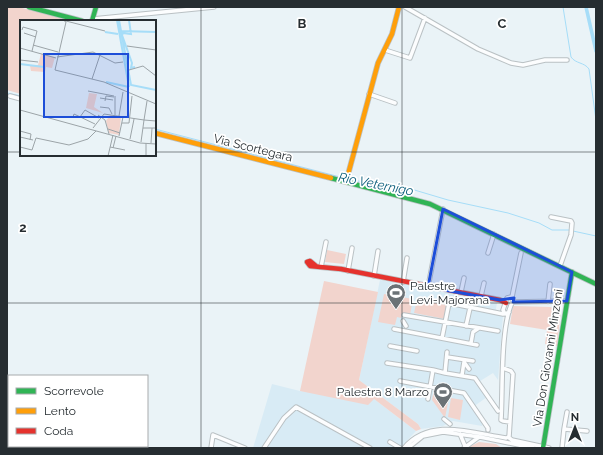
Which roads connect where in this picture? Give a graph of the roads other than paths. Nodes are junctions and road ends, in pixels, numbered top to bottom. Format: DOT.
graph roads {
  1 [pos="29,7"];
  2 [pos="96,7"];
  3 [pos="214,7"];
  4 [pos="399,7"];
  5 [pos="405,7"];
  6 [pos="425,18"];
  7 [pos="78,20"];
  8 [pos="92,20"];
  9 [pos="385,50"];
  10 [pos="567,60"];
  11 [pos="369,94"];
  12 [pos="10,96"];
  13 [pos="20,99"];
  14 [pos="395,102"];
  15 [pos="156,133"];
  16 [pos="346,182"];
  17 [pos="443,209"];
  18 [pos="551,217"];
  19 [pos="494,234"];
  20 [pos="326,242"];
  21 [pos="352,248"];
  22 [pos="378,251"];
  23 [pos="488,253"];
  24 [pos="521,253"];
  25 [pos="407,258"];
  26 [pos="319,266"];
  27 [pos="560,266"];
  28 [pos="348,271"];
  29 [pos="572,272"];
  30 [pos="374,276"];
  31 [pos="464,278"];
  32 [pos="484,282"];
  33 [pos="402,283"];
  34 [pos="550,284"];
  35 [pos="596,284"];
  36 [pos="428,287"];
  37 [pos="461,292"];
  38 [pos="481,296"];
  39 [pos="512,297"];
  40 [pos="506,301"];
  41 [pos="513,302"];
  42 [pos="548,302"];
  43 [pos="567,302"];
  44 [pos="470,308"];
  45 [pos="506,313"];
  46 [pos="404,315"];
  47 [pos="403,321"];
  48 [pos="444,322"];
  49 [pos="406,326"];
  50 [pos="466,326"];
  51 [pos="480,328"];
  52 [pos="394,329"];
  53 [pos="498,331"];
  54 [pos="442,338"];
  55 [pos="471,344"];
  56 [pos="477,344"];
  57 [pos="390,346"];
  58 [pos="417,351"];
  59 [pos="473,361"];
  60 [pos="387,362"];
  61 [pos="503,368"];
  62 [pos="469,369"];
  63 [pos="434,370"];
  64 [pos="445,372"];
  65 [pos="462,375"];
  66 [pos="400,381"];
  67 [pos="431,387"];
  68 [pos="428,399"];
  69 [pos="498,411"];
  70 [pos="567,412"];
  71 [pos="444,419"];
  72 [pos="510,422"];
  73 [pos="450,424"];
  74 [pos="564,429"];
  75 [pos="488,430"];
  76 [pos="587,432"];
  77 [pos="460,434"];
  78 [pos="480,437"];
  79 [pos="508,440"];
  80 [pos="390,442"];
  81 [pos="465,447"];
  82 [pos="543,447"];
  83 [pos="212,448"];
  84 [pos="245,448"];
  85 [pos="264,448"];
  86 [pos="370,448"];
  87 [pos="400,448"];
  88 [pos="404,448"];
  89 [pos="408,448"];
  90 [pos="533,448"];
  91 [pos="549,448"];
  92 [pos="562,448"];
  1 -- 7 [label="street"];
  2 -- 8 [label="street"];
  3 -- 8 [label="street"];
  4 -- 9 [label="street"];
  5 -- 6 [label="street"];
  6 -- 9 [label="street"];
  6 -- 10 [label="street"];
  9 -- 11 [label="street"];
  11 -- 14 [label="street"];
  11 -- 16 [label="street"];
  12 -- 13 [label="street"];
  15 -- 16 [label="street, Via Scortegara"];
  16 -- 17 [label="street, Via Scortegara"];
  17 -- 19 [label="street, Via Scortegara"];
  17 -- 36 [label="street"];
  18 -- 27 [label="street"];
  19 -- 23 [label="street"];
  19 -- 27 [label="street, Via Scortegara"];
  20 -- 26 [label="street"];
  21 -- 28 [label="street"];
  22 -- 30 [label="street"];
  24 -- 39 [label="street"];
  25 -- 33 [label="street"];
  26 -- 28 [label="street"];
  27 -- 29 [label="street, Via Scortegara"];
  28 -- 30 [label="street"];
  29 -- 35 [label="street, Via Scortegara"];
  29 -- 43 [label="street, Via Don Giovanni Minzoni"];
  30 -- 33 [label="street"];
  31 -- 37 [label="street"];
  32 -- 38 [label="street"];
  33 -- 36 [label="street"];
  34 -- 42 [label="street"];
  36 -- 37 [label="street"];
  37 -- 38 [label="street"];
  38 -- 40 [label="street"];
  39 -- 40 [label="street"];
  39 -- 41 [label="street"];
  40 -- 45 [label="street"];
  41 -- 42 [label="street"];
  41 -- 45 [label="street"];
  42 -- 43 [label="street"];
  43 -- 82 [label="street, Via Don Giovanni Minzoni"];
  44 -- 45 [label="street"];
  44 -- 48 [label="street"];
  44 -- 50 [label="street"];
  45 -- 61 [label="street"];
  46 -- 48 [label="street"];
  47 -- 49 [label="street"];
  48 -- 50 [label="street"];
  48 -- 54 [label="street"];
  50 -- 51 [label="street"];
  51 -- 53 [label="street"];
  51 -- 55 [label="street"];
  52 -- 54 [label="street"];
  54 -- 55 [label="street"];
  55 -- 56 [label="street"];
  57 -- 58 [label="street"];
  59 -- 64 [label="street"];
  60 -- 63 [label="street"];
  61 -- 72 [label="street"];
  61 -- 72 [label="street"];
  62 -- 65 [label="street"];
  63 -- 64 [label="street"];
  63 -- 67 [label="street"];
  64 -- 65 [label="street"];
  65 -- 69 [label="street"];
  66 -- 67 [label="street"];
  67 -- 68 [label="street"];
  67 -- 75 [label="street"];
  70 -- 74 [label="street"];
  71 -- 73 [label="street"];
  72 -- 79 [label="street"];
  74 -- 76 [label="street"];
  74 -- 92 [label="street"];
  77 -- 78 [label="street"];
  77 -- 81 [label="street"];
  77 -- 89 [label="street"];
  78 -- 79 [label="street"];
  78 -- 81 [label="street"];
  79 -- 82 [label="street"];
  79 -- 88 [label="street"];
  79 -- 90 [label="street"];
  80 -- 87 [label="street"];
  82 -- 91 [label="street"];
  83 -- 84 [label="street"];
  85 -- 86 [label="street"];
}
